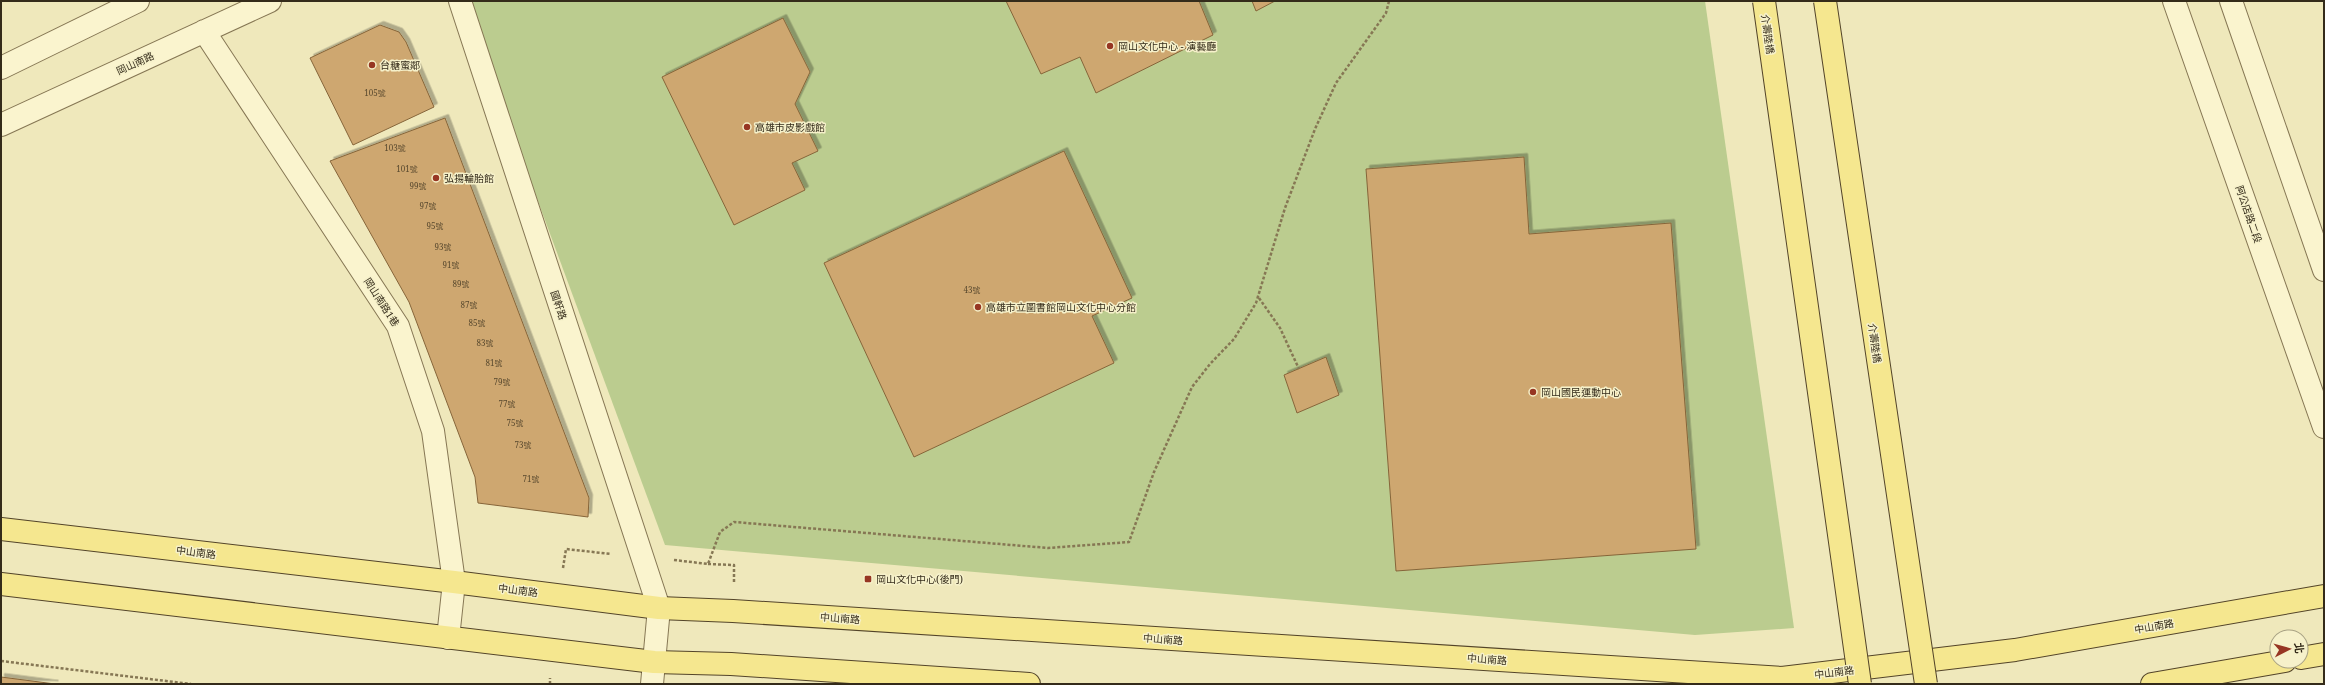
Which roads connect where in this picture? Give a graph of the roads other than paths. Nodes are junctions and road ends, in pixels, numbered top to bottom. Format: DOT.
graph roads {
  1 [pos="138,1"];
  2 [pos="270,1"];
  3 [pos="460,1"];
  4 [pos="1764,1"];
  5 [pos="1825,1"];
  6 [pos="2174,1"];
  7 [pos="2231,1"];
  8 [pos="204,31"];
  9 [pos="1,68"];
  10 [pos="1,126"];
  11 [pos="2324,270"];
  12 [pos="2324,427"];
  13 [pos="1,529"];
  14 [pos="454,582"];
  15 [pos="1,584"];
  16 [pos="2324,596"];
  17 [pos="659,608"];
  18 [pos="448,638"];
  19 [pos="2324,654"];
  20 [pos="2309,657"];
  21 [pos="654,662"];
  22 [pos="2269,664"];
  23 [pos="652,684"];
  24 [pos="1029,684"];
  25 [pos="1860,684"];
  26 [pos="1926,684"];
  27 [pos="2152,684"];
  1 -- 9 [label="street"];
  2 -- 8 [label="street, 岡山南路"];
  3 -- 17 [label="street, 國軒路"];
  4 -- 25 [label="main road, 介壽陸橋, bridge"];
  5 -- 26 [label="main road, 介壽陸橋, bridge"];
  6 -- 12 [label="street, 阿公店路二段"];
  7 -- 11 [label="street"];
  8 -- 10 [label="street, 岡山南路"];
  8 -- 14 [label="street, 岡山南路1巷"];
  13 -- 14 [label="main road, 中山南路"];
  14 -- 17 [label="main road, 中山南路"];
  14 -- 18 [label="street, 岡山南路1巷"];
  15 -- 18 [label="main road"];
  16 -- 17 [label="main road, 中山南路"];
  17 -- 21 [label="street"];
  18 -- 21 [label="main road"];
  19 -- 20 [label="main road"];
  21 -- 23 [label="street"];
  21 -- 24 [label="main road"];
  22 -- 27 [label="main road"];
}
